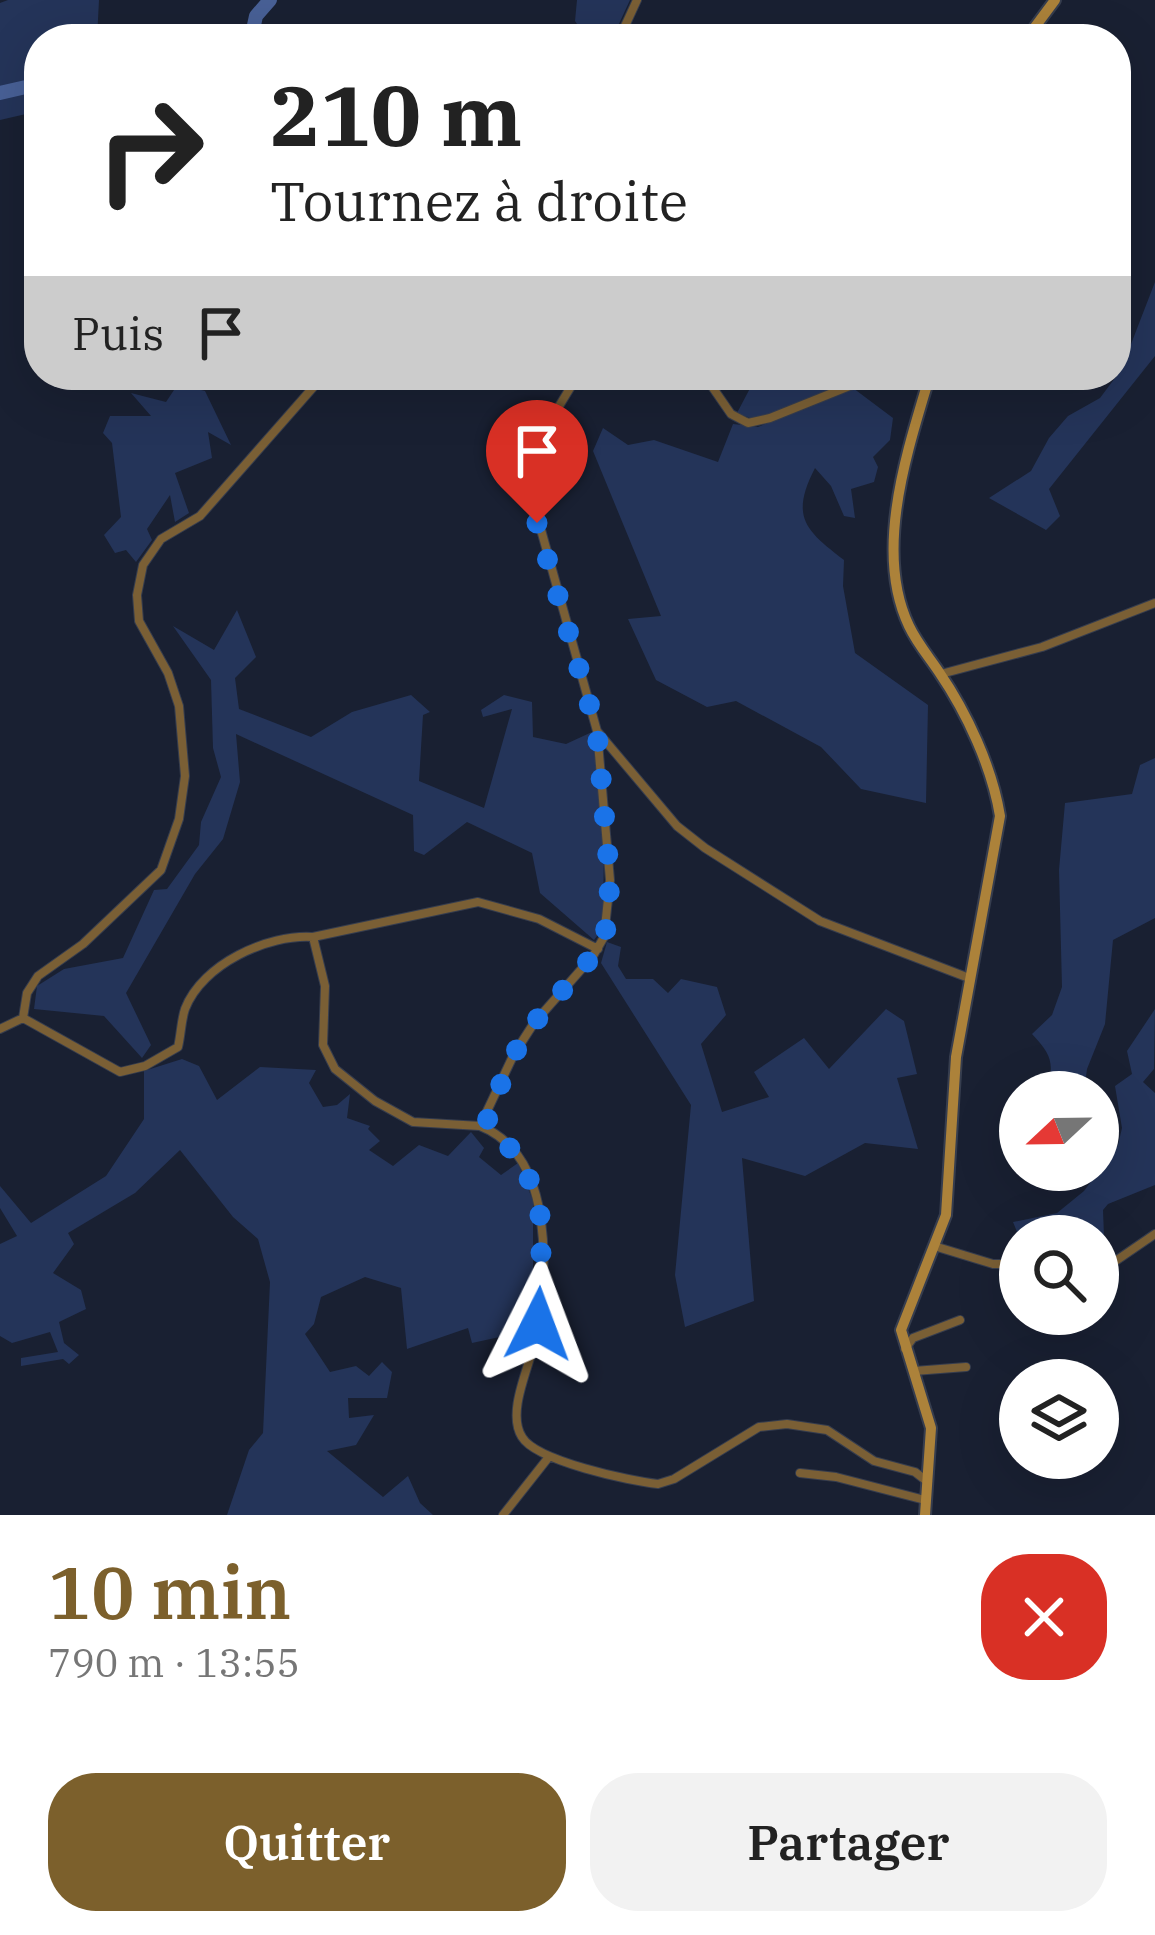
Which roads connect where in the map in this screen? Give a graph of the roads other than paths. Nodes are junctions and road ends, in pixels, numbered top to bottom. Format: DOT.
graph roads {
  1 [pos="311,390"];
  2 [pos="569,390"];
  3 [pos="714,390"];
  4 [pos="840,390"];
  5 [pos="926,390"];
  6 [pos="1155,603"];
  7 [pos="940,674"];
  8 [pos="597,731"];
  9 [pos="313,937"];
  10 [pos="598,950"];
  11 [pos="969,978"];
  12 [pos="23,1018"];
  13 [pos="0,1029"];
  14 [pos="485,1128"];
  15 [pos="1155,1234"];
  16 [pos="933,1245"];
  17 [pos="1119,1259"];
  18 [pos="999,1264"];
  19 [pos="961,1320"];
  20 [pos="904,1349"];
  21 [pos="966,1367"];
  22 [pos="914,1371"];
  23 [pos="548,1457"];
  24 [pos="800,1473"];
  25 [pos="928,1482"];
  26 [pos="925,1500"];
  27 [pos="503,1515"];
  28 [pos="925,1515"];
  1 -- 12 [label="street"];
  2 -- 8 [label="street"];
  3 -- 4 [label="street"];
  5 -- 7 [label="street"];
  6 -- 7 [label="street"];
  7 -- 11 [label="street"];
  8 -- 10 [label="street"];
  8 -- 11 [label="street"];
  9 -- 10 [label="street"];
  9 -- 12 [label="street"];
  9 -- 14 [label="street"];
  10 -- 14 [label="street"];
  11 -- 16 [label="street"];
  12 -- 13 [label="street"];
  14 -- 23 [label="street"];
  15 -- 17 [label="street"];
  16 -- 18 [label="street"];
  16 -- 20 [label="street"];
  19 -- 20 [label="street"];
  20 -- 22 [label="street"];
  21 -- 22 [label="street"];
  22 -- 25 [label="street"];
  23 -- 25 [label="street"];
  23 -- 27 [label="street"];
  24 -- 26 [label="street"];
  25 -- 26 [label="street"];
  26 -- 28 [label="street"];
}
